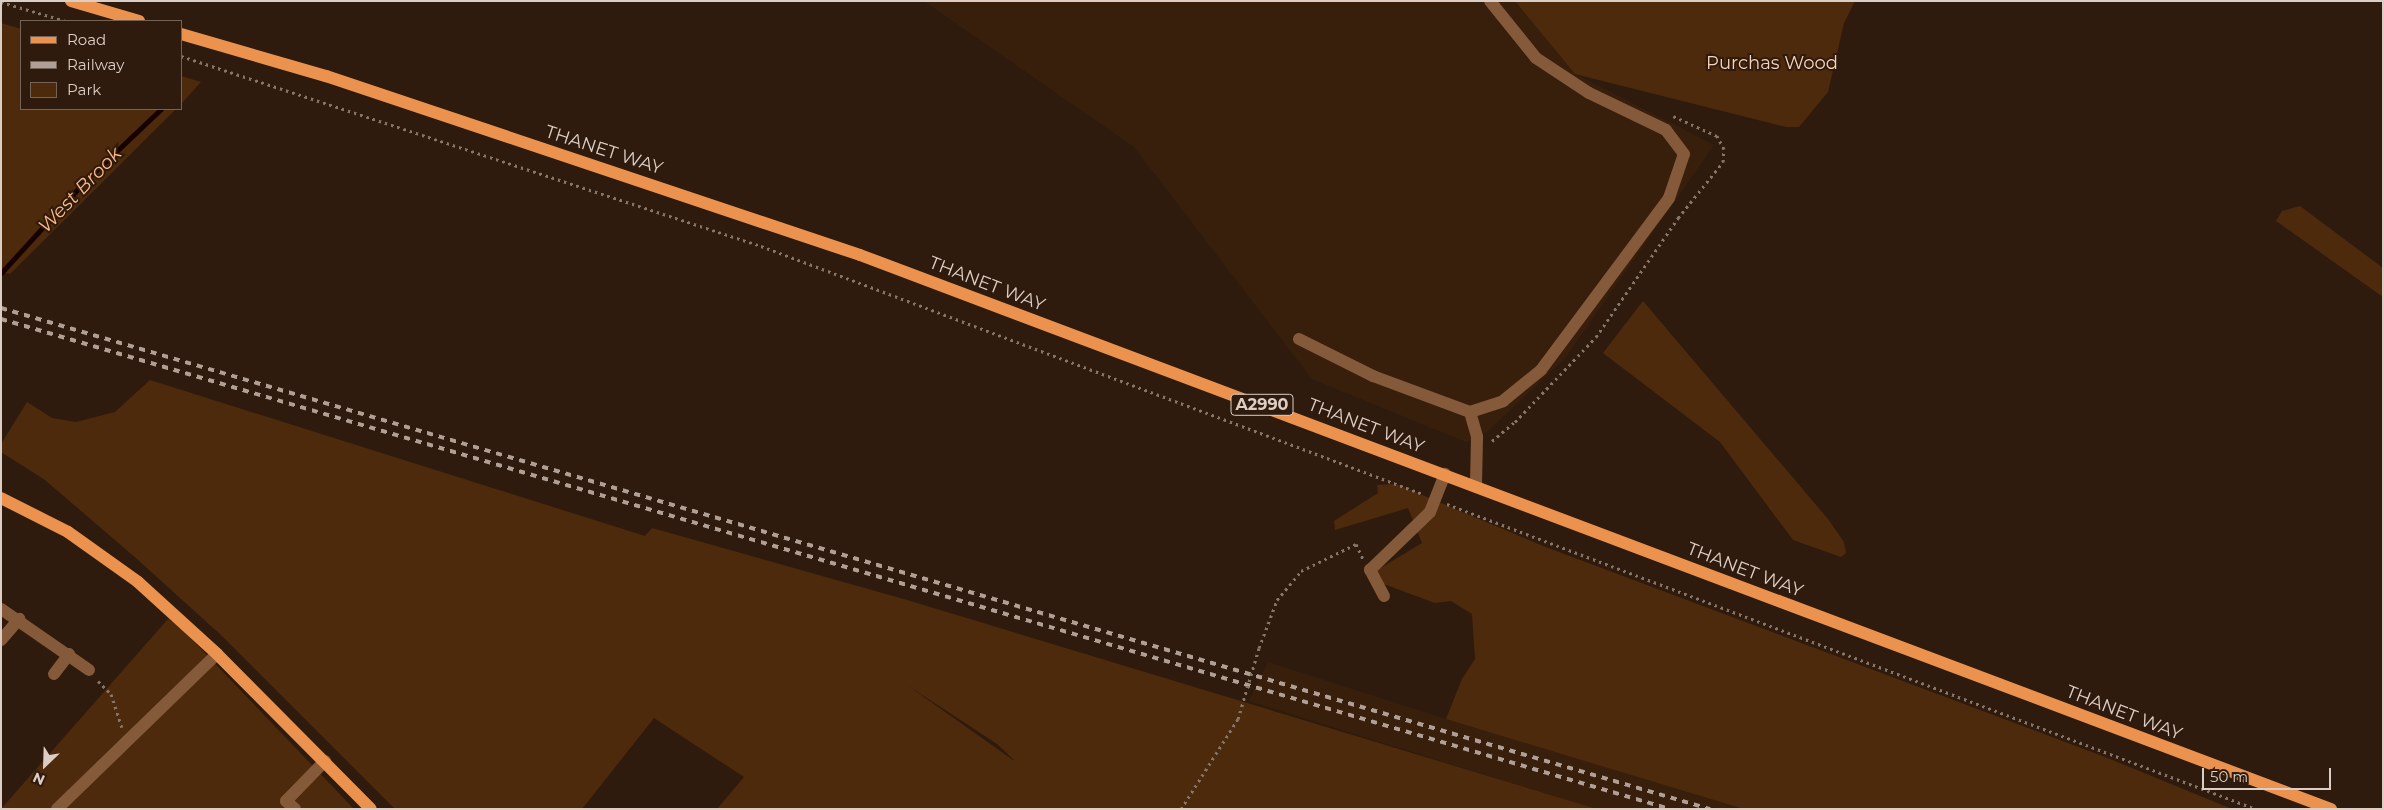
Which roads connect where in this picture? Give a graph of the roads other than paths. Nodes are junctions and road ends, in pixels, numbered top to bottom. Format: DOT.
graph roads {
  1 [pos="71,1"];
  2 [pos="1490,1"];
  3 [pos="136,20"];
  4 [pos="182,34"];
  5 [pos="1298,339"];
  6 [pos="1470,412"];
  7 [pos="1445,474"];
  8 [pos="1476,486"];
  9 [pos="1,498"];
  10 [pos="1384,596"];
  11 [pos="1,609"];
  12 [pos="19,619"];
  13 [pos="1,640"];
  14 [pos="69,654"];
  15 [pos="217,654"];
  16 [pos="89,670"];
  17 [pos="54,674"];
  18 [pos="325,761"];
  19 [pos="57,809"];
  20 [pos="295,809"];
  21 [pos="372,809"];
  22 [pos="2331,809"];
  1 -- 3 [label="main road"];
  2 -- 6 [label="street"];
  4 -- 7 [label="main road, THANET WAY / A2990"];
  5 -- 6 [label="street"];
  6 -- 8 [label="street"];
  7 -- 8 [label="main road, THANET WAY / A2990"];
  7 -- 10 [label="street"];
  8 -- 22 [label="main road, THANET WAY / A2990"];
  9 -- 15 [label="main road"];
  11 -- 12 [label="street"];
  12 -- 13 [label="street"];
  12 -- 14 [label="street"];
  14 -- 16 [label="street"];
  14 -- 17 [label="street"];
  15 -- 18 [label="main road"];
  15 -- 19 [label="street"];
  18 -- 20 [label="street"];
  18 -- 21 [label="main road"];
}
